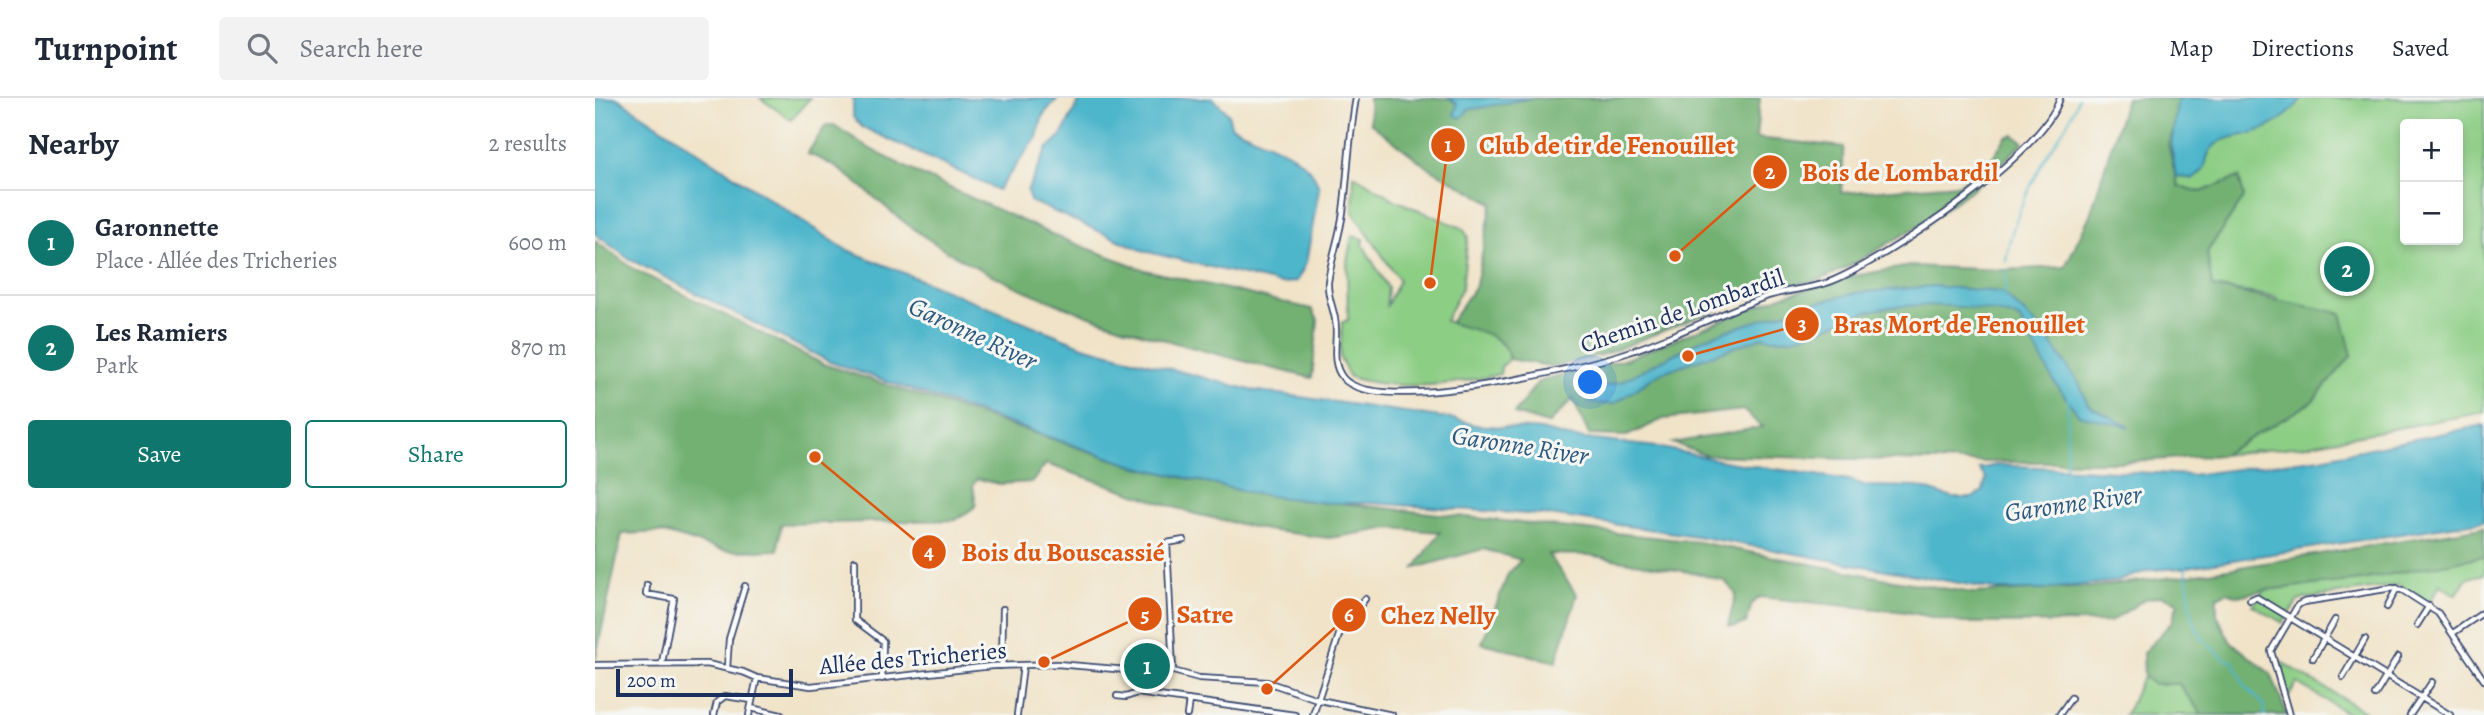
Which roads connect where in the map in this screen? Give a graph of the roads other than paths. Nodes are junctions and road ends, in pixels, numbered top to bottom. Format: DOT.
graph roads {
  1 [pos="1356,98"];
  2 [pos="2060,98"];
  3 [pos="1184,540"];
  4 [pos="855,561"];
  5 [pos="647,584"];
  6 [pos="745,586"];
  7 [pos="2397,588"];
  8 [pos="1365,600"];
  9 [pos="2250,600"];
  10 [pos="2429,606"];
  11 [pos="2387,607"];
  12 [pos="1003,609"];
  13 [pos="2484,612"];
  14 [pos="2290,618"];
  15 [pos="2335,621"];
  16 [pos="2417,625"];
  17 [pos="2452,633"];
  18 [pos="2365,639"];
  19 [pos="2324,640"];
  20 [pos="2398,657"];
  21 [pos="2313,658"];
  22 [pos="2354,658"];
  23 [pos="662,663"];
  24 [pos="595,665"];
  25 [pos="1002,666"];
  26 [pos="1023,666"];
  27 [pos="727,668"];
  28 [pos="1139,671"];
  29 [pos="1173,671"];
  30 [pos="2386,676"];
  31 [pos="2343,677"];
  32 [pos="758,678"];
  33 [pos="882,680"];
  34 [pos="2484,680"];
  35 [pos="2432,682"];
  36 [pos="1136,693"];
  37 [pos="2375,695"];
  38 [pos="1117,696"];
  39 [pos="2071,698"];
  40 [pos="2421,698"];
  41 [pos="1317,699"];
  42 [pos="1189,700"];
  43 [pos="752,701"];
  44 [pos="751,708"];
  45 [pos="714,715"];
  46 [pos="749,715"];
  47 [pos="781,715"];
  48 [pos="1017,715"];
  49 [pos="1187,715"];
  50 [pos="1295,715"];
  51 [pos="1313,715"];
  52 [pos="1392,715"];
  53 [pos="2059,715"];
  54 [pos="2289,715"];
  55 [pos="2410,715"];
  56 [pos="2450,715"];
  1 -- 2 [label="street, Chemin de Lombardil"];
  3 -- 29 [label="street"];
  4 -- 33 [label="street"];
  5 -- 23 [label="street"];
  6 -- 27 [label="street"];
  7 -- 10 [label="street"];
  7 -- 11 [label="street"];
  7 -- 14 [label="street"];
  8 -- 41 [label="street"];
  9 -- 14 [label="street"];
  10 -- 16 [label="street"];
  10 -- 17 [label="street"];
  12 -- 25 [label="street"];
  13 -- 17 [label="street"];
  14 -- 19 [label="street"];
  14 -- 54 [label="street"];
  15 -- 19 [label="street"];
  17 -- 34 [label="street"];
  18 -- 22 [label="street"];
  19 -- 21 [label="street"];
  19 -- 22 [label="street"];
  20 -- 30 [label="street"];
  22 -- 30 [label="street"];
  22 -- 31 [label="street"];
  23 -- 24 [label="street, Allée des Tricheries"];
  23 -- 27 [label="street, Allée des Tricheries"];
  25 -- 26 [label="street, Allée des Tricheries"];
  25 -- 33 [label="street, Allée des Tricheries"];
  26 -- 28 [label="street, Allée des Tricheries"];
  26 -- 48 [label="street"];
  27 -- 32 [label="street, Allée des Tricheries"];
  28 -- 29 [label="street, Allée des Tricheries"];
  28 -- 36 [label="street"];
  29 -- 41 [label="street, Allée des Tricheries"];
  30 -- 37 [label="street"];
  30 -- 40 [label="street"];
  32 -- 33 [label="street, Allée des Tricheries"];
  32 -- 43 [label="street"];
  35 -- 40 [label="street"];
  36 -- 38 [label="street"];
  36 -- 42 [label="street"];
  39 -- 53 [label="street"];
  40 -- 55 [label="street"];
  40 -- 56 [label="street"];
  41 -- 51 [label="street"];
  41 -- 52 [label="street, Allée des Tricheries"];
  42 -- 49 [label="street"];
  42 -- 50 [label="street"];
  43 -- 44 [label="street"];
  43 -- 45 [label="street"];
  44 -- 46 [label="street"];
  44 -- 47 [label="street"];
}
